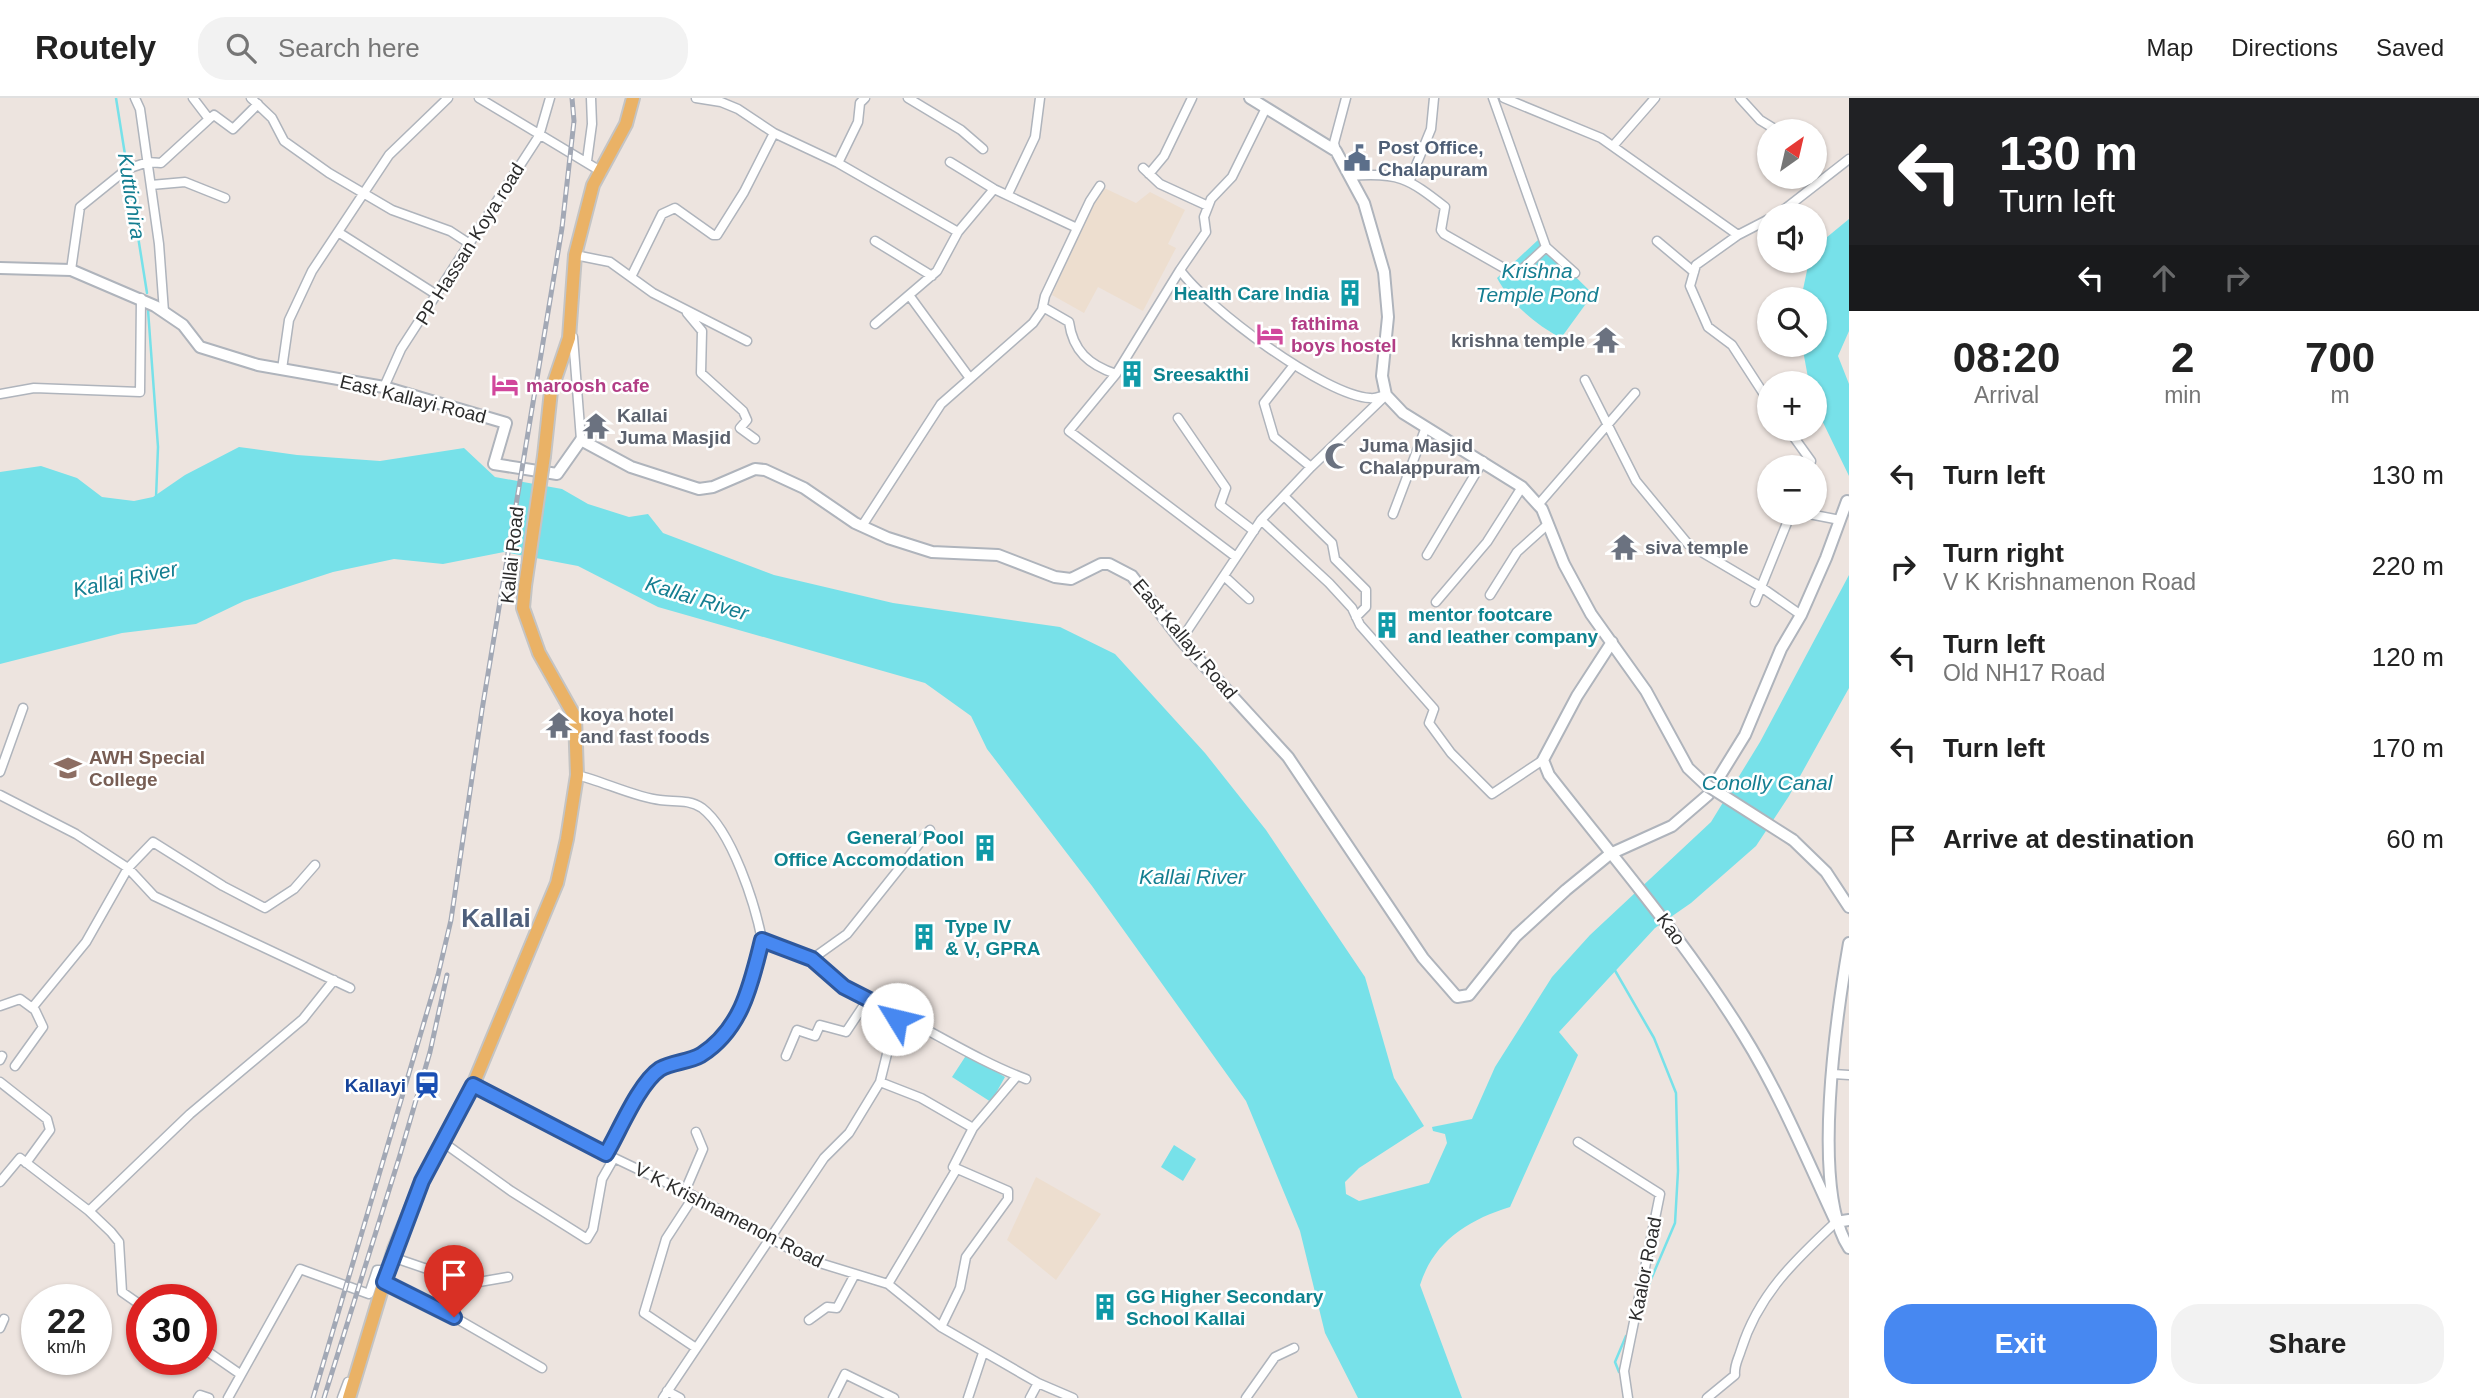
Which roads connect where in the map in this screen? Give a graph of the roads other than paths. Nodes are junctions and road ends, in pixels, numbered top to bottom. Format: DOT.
graph roads {
  1 [pos="135,98"];
  2 [pos="193,98"];
  3 [pos="448,98"];
  4 [pos="480,98"];
  5 [pos="550,98"];
  6 [pos="591,98"];
  7 [pos="633,98"];
  8 [pos="701,98"];
  9 [pos="865,98"];
  10 [pos="908,98"];
  11 [pos="1040,98"];
  12 [pos="1192,98"];
  13 [pos="1250,98"];
  14 [pos="1346,98"];
  15 [pos="1434,98"];
  16 [pos="1493,98"];
  17 [pos="1504,98"];
  18 [pos="1655,98"];
  19 [pos="1740,98"];
  20 [pos="254,101"];
  21 [pos="1266,108"];
  22 [pos="209,119"];
  23 [pos="1759,119"];
  24 [pos="774,133"];
  25 [pos="539,136"];
  26 [pos="1613,146"];
  27 [pos="983,149"];
  28 [pos="1336,151"];
  29 [pos="1849,159"];
  30 [pos="148,162"];
  31 [pos="587,162"];
  32 [pos="950,162"];
  33 [pos="838,163"];
  34 [pos="603,172"];
  35 [pos="1350,176"];
  36 [pos="1827,178"];
  37 [pos="1410,180"];
  38 [pos="151,185"];
  39 [pos="1100,187"];
  40 [pos="994,189"];
  41 [pos="1813,189"];
  42 [pos="364,194"];
  43 [pos="1008,194"];
  44 [pos="225,198"];
  45 [pos="1794,203"];
  46 [pos="1209,206"];
  47 [pos="1757,225"];
  48 [pos="1077,228"];
  49 [pos="958,232"];
  50 [pos="338,233"];
  51 [pos="1738,235"];
  52 [pos="1657,240"];
  53 [pos="875,241"];
  54 [pos="470,244"];
  55 [pos="1546,247"];
  56 [pos="575,255"];
  57 [pos="0,268"];
  58 [pos="71,270"];
  59 [pos="1180,270"];
  60 [pos="1694,272"];
  61 [pos="1575,273"];
  62 [pos="932,276"];
  63 [pos="631,277"];
  64 [pos="437,295"];
  65 [pos="909,295"];
  66 [pos="141,298"];
  67 [pos="1043,307"];
  68 [pos="685,311"];
  69 [pos="164,312"];
  70 [pos="570,320"];
  71 [pos="875,324"];
  72 [pos="747,341"];
  73 [pos="1294,365"];
  74 [pos="282,369"];
  75 [pos="1116,374"];
  76 [pos="969,377"];
  77 [pos="1585,380"];
  78 [pos="1757,384"];
  79 [pos="384,387"];
  80 [pos="1634,393"];
  81 [pos="0,394"];
  82 [pos="1386,395"];
  83 [pos="1178,418"];
  84 [pos="1610,425"];
  85 [pos="1426,428"];
  86 [pos="755,439"];
  87 [pos="581,440"];
  88 [pos="1483,461"];
  89 [pos="1311,467"];
  90 [pos="1522,486"];
  91 [pos="1284,496"];
  92 [pos="1847,501"];
  93 [pos="1538,505"];
  94 [pos="1393,514"];
  95 [pos="1827,517"];
  96 [pos="1261,520"];
  97 [pos="1840,520"];
  98 [pos="1547,525"];
  99 [pos="1786,525"];
  100 [pos="862,526"];
  101 [pos="1254,531"];
  102 [pos="1427,555"];
  103 [pos="1236,557"];
  104 [pos="1224,576"];
  105 [pos="1761,587"];
  106 [pos="1490,594"];
  107 [pos="1249,599"];
  108 [pos="1436,602"];
  109 [pos="1755,602"];
  110 [pos="1801,615"];
  111 [pos="1356,617"];
  112 [pos="1181,640"];
  113 [pos="1612,642"];
  114 [pos="23,708"];
  115 [pos="1543,760"];
  116 [pos="0,772"];
  117 [pos="577,775"];
  118 [pos="1706,790"];
  119 [pos="0,795"];
  120 [pos="930,830"];
  121 [pos="1610,853"];
  122 [pos="315,865"];
  123 [pos="128,868"];
  124 [pos="1849,907"];
  125 [pos="762,940"];
  126 [pos="1849,943"];
  127 [pos="812,959"];
  128 [pos="334,980"];
  129 [pos="350,988"];
  130 [pos="868,999"];
  131 [pos="0,1006"];
  132 [pos="32,1008"];
  133 [pos="897,1014"];
  134 [pos="786,1056"];
  135 [pos="15,1066"];
  136 [pos="1833,1074"];
  137 [pos="1849,1075"];
  138 [pos="0,1082"];
  139 [pos="880,1083"];
  140 [pos="473,1085"];
  141 [pos="973,1128"];
  142 [pos="696,1132"];
  143 [pos="1578,1142"];
  144 [pos="444,1143"];
  145 [pos="610,1156"];
  146 [pos="26,1163"];
  147 [pos="956,1170"];
  148 [pos="0,1182"];
  149 [pos="685,1192"];
  150 [pos="694,1196"];
  151 [pos="89,1211"];
  152 [pos="1849,1220"];
  153 [pos="1836,1222"];
  154 [pos="771,1239"];
  155 [pos="1849,1248"];
  156 [pos="388,1270"];
  157 [pos="855,1274"];
  158 [pos="508,1277"];
  159 [pos="888,1284"];
  160 [pos="126,1295"];
  161 [pos="809,1320"];
  162 [pos="941,1327"];
  163 [pos="696,1348"];
  164 [pos="1294,1348"];
  165 [pos="983,1353"];
  166 [pos="217,1358"];
  167 [pos="359,1365"];
  168 [pos="542,1368"];
  169 [pos="240,1374"];
  170 [pos="1038,1383"];
  171 [pos="665,1394"];
  172 [pos="198,1398"];
  173 [pos="209,1398"];
  174 [pos="228,1398"];
  175 [pos="342,1398"];
  176 [pos="350,1398"];
  177 [pos="680,1398"];
  178 [pos="833,1398"];
  179 [pos="894,1398"];
  180 [pos="968,1398"];
  181 [pos="1030,1398"];
  182 [pos="1073,1398"];
  183 [pos="1246,1398"];
  184 [pos="1628,1398"];
  185 [pos="1707,1398"];
  1 -- 30 [label="street"];
  2 -- 22 [label="street"];
  3 -- 42 [label="street"];
  4 -- 25 [label="street"];
  5 -- 25 [label="street, PP Hassan Koya road"];
  6 -- 31 [label="street"];
  7 -- 34 [label="main road, Kallai Road"];
  8 -- 24 [label="street"];
  9 -- 33 [label="street"];
  10 -- 27 [label="street"];
  11 -- 43 [label="street"];
  12 -- 46 [label="street"];
  13 -- 21 [label="street"];
  14 -- 28 [label="street"];
  15 -- 37 [label="street"];
  16 -- 55 [label="street"];
  17 -- 26 [label="street"];
  18 -- 26 [label="street"];
  19 -- 23 [label="street"];
  20 -- 22 [label="street"];
  20 -- 42 [label="street"];
  21 -- 28 [label="street"];
  21 -- 46 [label="street"];
  22 -- 30 [label="street"];
  24 -- 33 [label="street"];
  24 -- 63 [label="street"];
  25 -- 31 [label="street"];
  25 -- 54 [label="street, PP Hassan Koya road"];
  26 -- 51 [label="street"];
  28 -- 35 [label="street"];
  29 -- 36 [label="street"];
  30 -- 38 [label="street"];
  30 -- 58 [label="street"];
  31 -- 34 [label="street"];
  32 -- 40 [label="street"];
  33 -- 49 [label="street"];
  34 -- 56 [label="main road, Kallai Road"];
  35 -- 37 [label="street"];
  35 -- 82 [label="street"];
  37 -- 55 [label="street"];
  38 -- 44 [label="street"];
  38 -- 69 [label="street"];
  39 -- 48 [label="street"];
  40 -- 43 [label="street"];
  40 -- 49 [label="street"];
  41 -- 45 [label="street"];
  42 -- 50 [label="street"];
  42 -- 54 [label="street"];
  43 -- 48 [label="street"];
  46 -- 59 [label="street"];
  47 -- 51 [label="street"];
  48 -- 67 [label="street"];
  49 -- 62 [label="street"];
  50 -- 64 [label="street"];
  50 -- 74 [label="street"];
  51 -- 60 [label="street"];
  52 -- 60 [label="street"];
  53 -- 62 [label="street"];
  54 -- 64 [label="street, PP Hassan Koya road"];
  55 -- 61 [label="street"];
  56 -- 63 [label="street"];
  56 -- 70 [label="main road, Kallai Road"];
  57 -- 58 [label="street, East Kallayi Road"];
  58 -- 66 [label="street, East Kallayi Road"];
  59 -- 73 [label="street"];
  59 -- 75 [label="street"];
  60 -- 78 [label="street"];
  62 -- 65 [label="street"];
  63 -- 68 [label="street"];
  64 -- 79 [label="street, PP Hassan Koya road"];
  65 -- 71 [label="street"];
  65 -- 76 [label="street"];
  66 -- 69 [label="street, East Kallayi Road"];
  66 -- 81 [label="street"];
  67 -- 75 [label="street"];
  67 -- 76 [label="street"];
  68 -- 72 [label="street"];
  68 -- 86 [label="street"];
  69 -- 74 [label="street, East Kallayi Road"];
  70 -- 87 [label="street"];
  70 -- 117 [label="main road, Kallai Road, bridge"];
  73 -- 82 [label="street"];
  73 -- 89 [label="street"];
  74 -- 79 [label="street, East Kallayi Road"];
  75 -- 103 [label="street"];
  76 -- 100 [label="street"];
  77 -- 84 [label="street"];
  79 -- 87 [label="street, East Kallayi Road"];
  80 -- 84 [label="street"];
  82 -- 85 [label="street"];
  82 -- 89 [label="street"];
  83 -- 101 [label="street"];
  84 -- 93 [label="street"];
  84 -- 105 [label="street"];
  85 -- 88 [label="street"];
  85 -- 94 [label="street"];
  87 -- 100 [label="street, East Kallayi Road"];
  88 -- 90 [label="street"];
  88 -- 102 [label="street"];
  89 -- 91 [label="street"];
  90 -- 93 [label="street"];
  90 -- 108 [label="street"];
  91 -- 96 [label="street"];
  91 -- 111 [label="street"];
  92 -- 97 [label="street, East Kallayi Road"];
  93 -- 98 [label="street"];
  95 -- 97 [label="street"];
  96 -- 101 [label="street"];
  96 -- 111 [label="street"];
  97 -- 110 [label="street, East Kallayi Road"];
  98 -- 106 [label="street"];
  98 -- 113 [label="street"];
  99 -- 105 [label="street"];
  100 -- 112 [label="street, East Kallayi Road"];
  101 -- 103 [label="street"];
  103 -- 104 [label="street"];
  104 -- 107 [label="street"];
  104 -- 112 [label="street"];
  105 -- 109 [label="street"];
  105 -- 110 [label="street"];
  110 -- 118 [label="street, East Kallayi Road"];
  111 -- 115 [label="street"];
  112 -- 121 [label="street, East Kallayi Road"];
  113 -- 115 [label="street"];
  113 -- 118 [label="street"];
  114 -- 116 [label="street"];
  115 -- 121 [label="street, Kao"];
  117 -- 125 [label="street"];
  117 -- 140 [label="main road, Kallai Road"];
  118 -- 121 [label="street, East Kallayi Road"];
  118 -- 124 [label="street, bridge"];
  119 -- 123 [label="street"];
  120 -- 127 [label="street"];
  121 -- 153 [label="street, Kao"];
  122 -- 123 [label="street"];
  123 -- 128 [label="street"];
  123 -- 132 [label="street"];
  125 -- 127 [label="street"];
  125 -- 145 [label="street"];
  126 -- 136 [label="street"];
  127 -- 130 [label="street"];
  128 -- 129 [label="street"];
  128 -- 151 [label="street"];
  130 -- 133 [label="street"];
  130 -- 134 [label="street"];
  131 -- 132 [label="street"];
  132 -- 135 [label="street"];
  133 -- 139 [label="street"];
  133 -- 141 [label="street"];
  136 -- 137 [label="street"];
  136 -- 153 [label="street"];
  138 -- 146 [label="street"];
  139 -- 141 [label="street"];
  139 -- 154 [label="street"];
  140 -- 144 [label="main road, Kallai Road"];
  140 -- 145 [label="street, V K Krishnamenon Road"];
  141 -- 147 [label="street"];
  142 -- 149 [label="street"];
  143 -- 184 [label="street, Kaalor Road"];
  144 -- 145 [label="street"];
  144 -- 156 [label="main road, Kallai Road"];
  145 -- 149 [label="street, V K Krishnamenon Road"];
  146 -- 148 [label="street"];
  146 -- 151 [label="street"];
  147 -- 159 [label="street"];
  147 -- 162 [label="street"];
  149 -- 150 [label="street, V K Krishnamenon Road"];
  150 -- 154 [label="street, V K Krishnamenon Road"];
  150 -- 163 [label="street"];
  151 -- 160 [label="street"];
  152 -- 153 [label="street"];
  153 -- 155 [label="street, Kao"];
  153 -- 185 [label="street"];
  154 -- 157 [label="street, V K Krishnamenon Road"];
  154 -- 163 [label="street"];
  156 -- 158 [label="street"];
  156 -- 167 [label="main road, Kallai Road"];
  156 -- 168 [label="street"];
  156 -- 169 [label="street"];
  157 -- 159 [label="street, V K Krishnamenon Road"];
  157 -- 161 [label="street"];
  159 -- 162 [label="street, V K Krishnamenon Road"];
  162 -- 165 [label="street, V K Krishnamenon Road"];
  163 -- 171 [label="street"];
  164 -- 183 [label="street"];
  165 -- 170 [label="street, V K Krishnamenon Road"];
  165 -- 180 [label="street"];
  166 -- 169 [label="street"];
  167 -- 175 [label="street"];
  167 -- 176 [label="main road, Kallai Road"];
  169 -- 174 [label="street"];
  170 -- 181 [label="street"];
  170 -- 182 [label="street, V K Krishnamenon Road"];
  171 -- 177 [label="street"];
  172 -- 173 [label="street"];
  178 -- 179 [label="street"];
}
